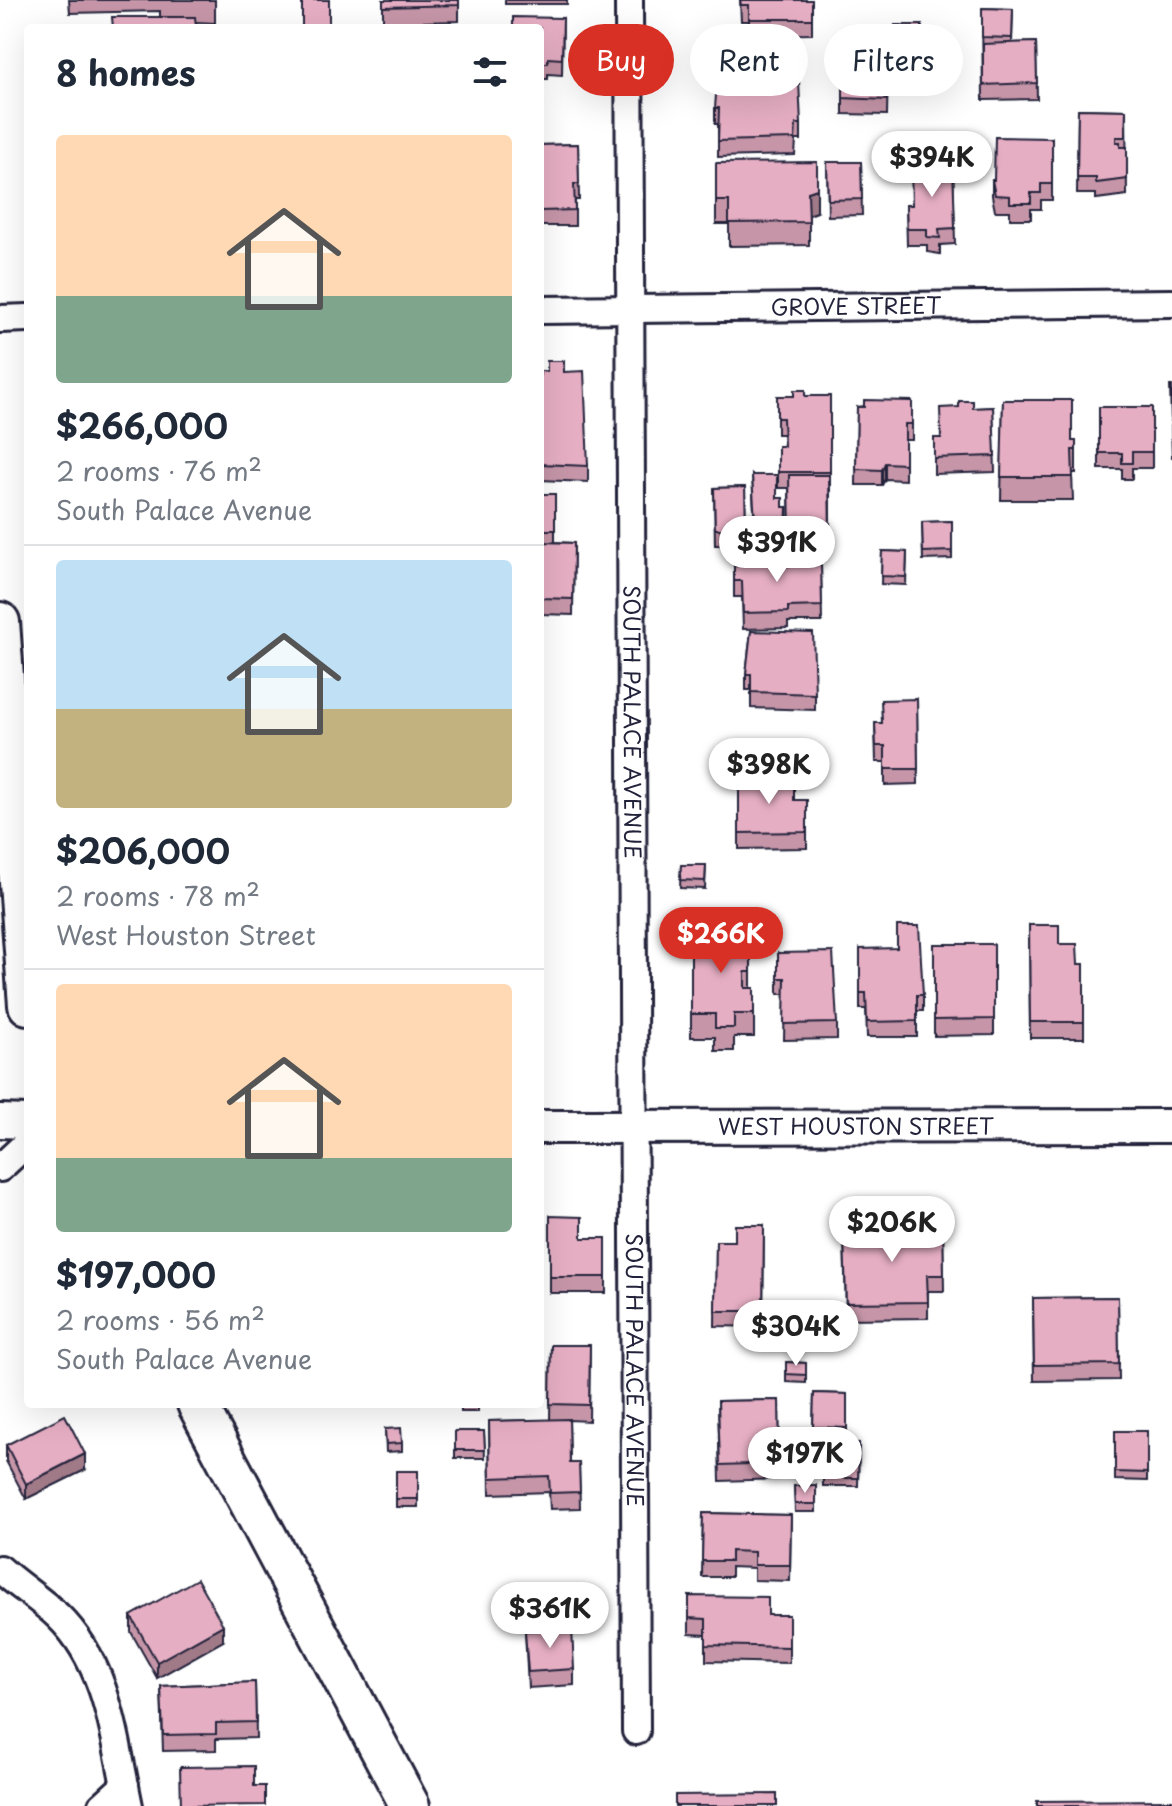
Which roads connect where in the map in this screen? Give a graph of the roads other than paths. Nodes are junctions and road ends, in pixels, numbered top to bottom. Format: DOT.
graph roads {
  1 [pos="629,0"];
  2 [pos="1172,303"];
  3 [pos="631,308"];
  4 [pos="544,310"];
  5 [pos="24,318"];
  6 [pos="0,319"];
  7 [pos="0,622"];
  8 [pos="24,950"];
  9 [pos="0,1121"];
  10 [pos="24,1122"];
  11 [pos="1172,1126"];
  12 [pos="544,1127"];
  13 [pos="636,1128"];
  14 [pos="24,1146"];
  15 [pos="0,1168"];
  16 [pos="199,1408"];
  17 [pos="0,1569"];
  18 [pos="636,1731"];
  19 [pos="127,1795"];
  20 [pos="102,1806"];
  21 [pos="410,1806"];
  1 -- 3 [label="street, SOUTH PALACE AVENUE"];
  2 -- 3 [label="street, GROVE STREET"];
  3 -- 4 [label="street, GROVE STREET"];
  3 -- 13 [label="street, SOUTH PALACE AVENUE"];
  5 -- 6 [label="street"];
  7 -- 8 [label="main road"];
  9 -- 10 [label="street"];
  11 -- 13 [label="street, WEST HOUSTON STREET"];
  12 -- 13 [label="street, WEST HOUSTON STREET"];
  13 -- 18 [label="street, SOUTH PALACE AVENUE"];
  14 -- 15 [label="street"];
  16 -- 21 [label="main road"];
  17 -- 19 [label="street"];
  19 -- 20 [label="street"];
}
